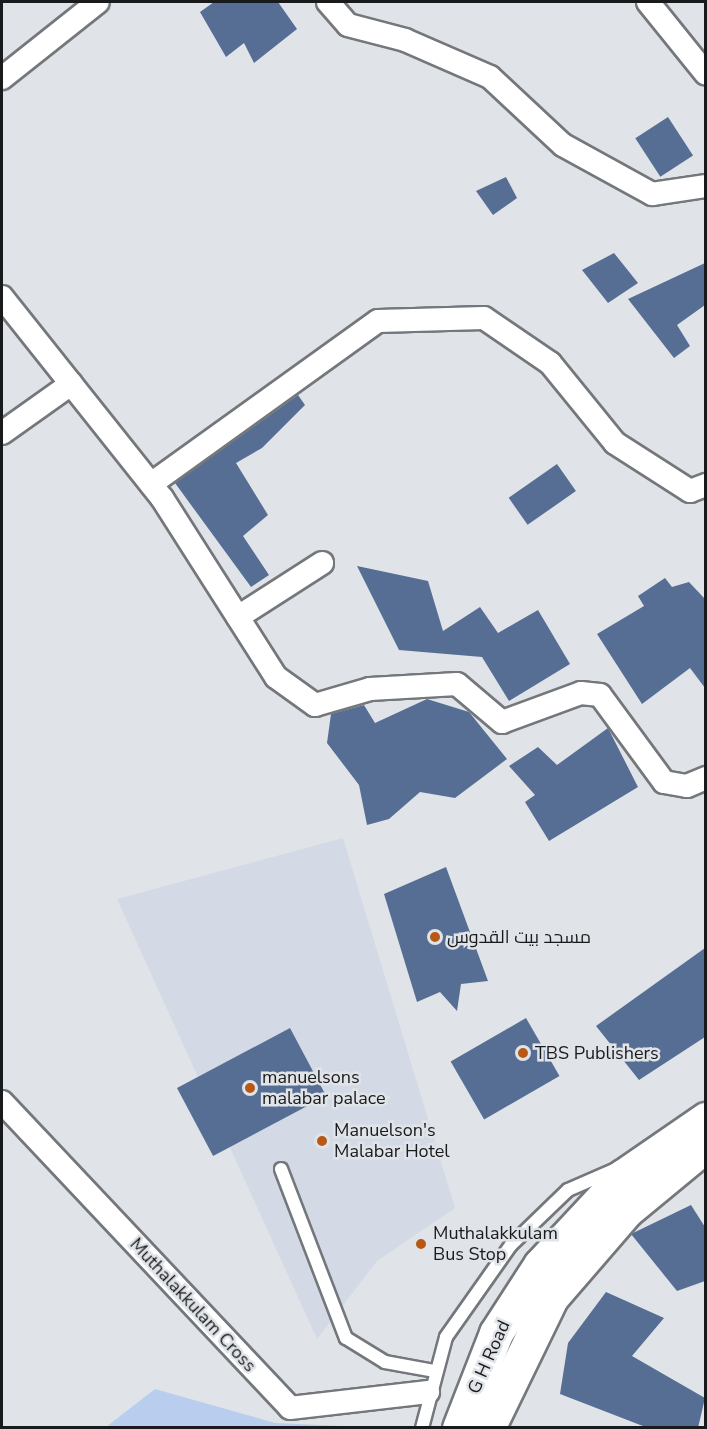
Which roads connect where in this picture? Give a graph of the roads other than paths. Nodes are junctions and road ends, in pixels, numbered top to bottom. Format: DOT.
graph roads {
  1 [pos="98,2"];
  2 [pos="328,2"];
  3 [pos="648,2"];
  4 [pos="705,74"];
  5 [pos="2,78"];
  6 [pos="705,186"];
  7 [pos="2,297"];
  8 [pos="71,384"];
  9 [pos="2,433"];
  10 [pos="151,484"];
  11 [pos="705,485"];
  12 [pos="322,563"];
  13 [pos="238,617"];
  14 [pos="705,778"];
  15 [pos="2,1102"];
  16 [pos="705,1119"];
  17 [pos="692,1144"];
  18 [pos="281,1169"];
  19 [pos="431,1382"];
  20 [pos="422,1428"];
  21 [pos="459,1428"];
  22 [pos="489,1428"];
  1 -- 5 [label="street"];
  2 -- 6 [label="street"];
  3 -- 4 [label="street"];
  7 -- 8 [label="street"];
  8 -- 9 [label="street"];
  8 -- 10 [label="street"];
  10 -- 11 [label="street"];
  10 -- 13 [label="street"];
  12 -- 13 [label="street"];
  13 -- 14 [label="street"];
  15 -- 19 [label="street, Muthalakkulam Cross"];
  16 -- 17 [label="main road, G H Road"];
  17 -- 19 [label="lane"];
  17 -- 21 [label="main road, G H Road"];
  17 -- 22 [label="main road, G H Road"];
  18 -- 19 [label="lane"];
  19 -- 20 [label="lane"];
}
